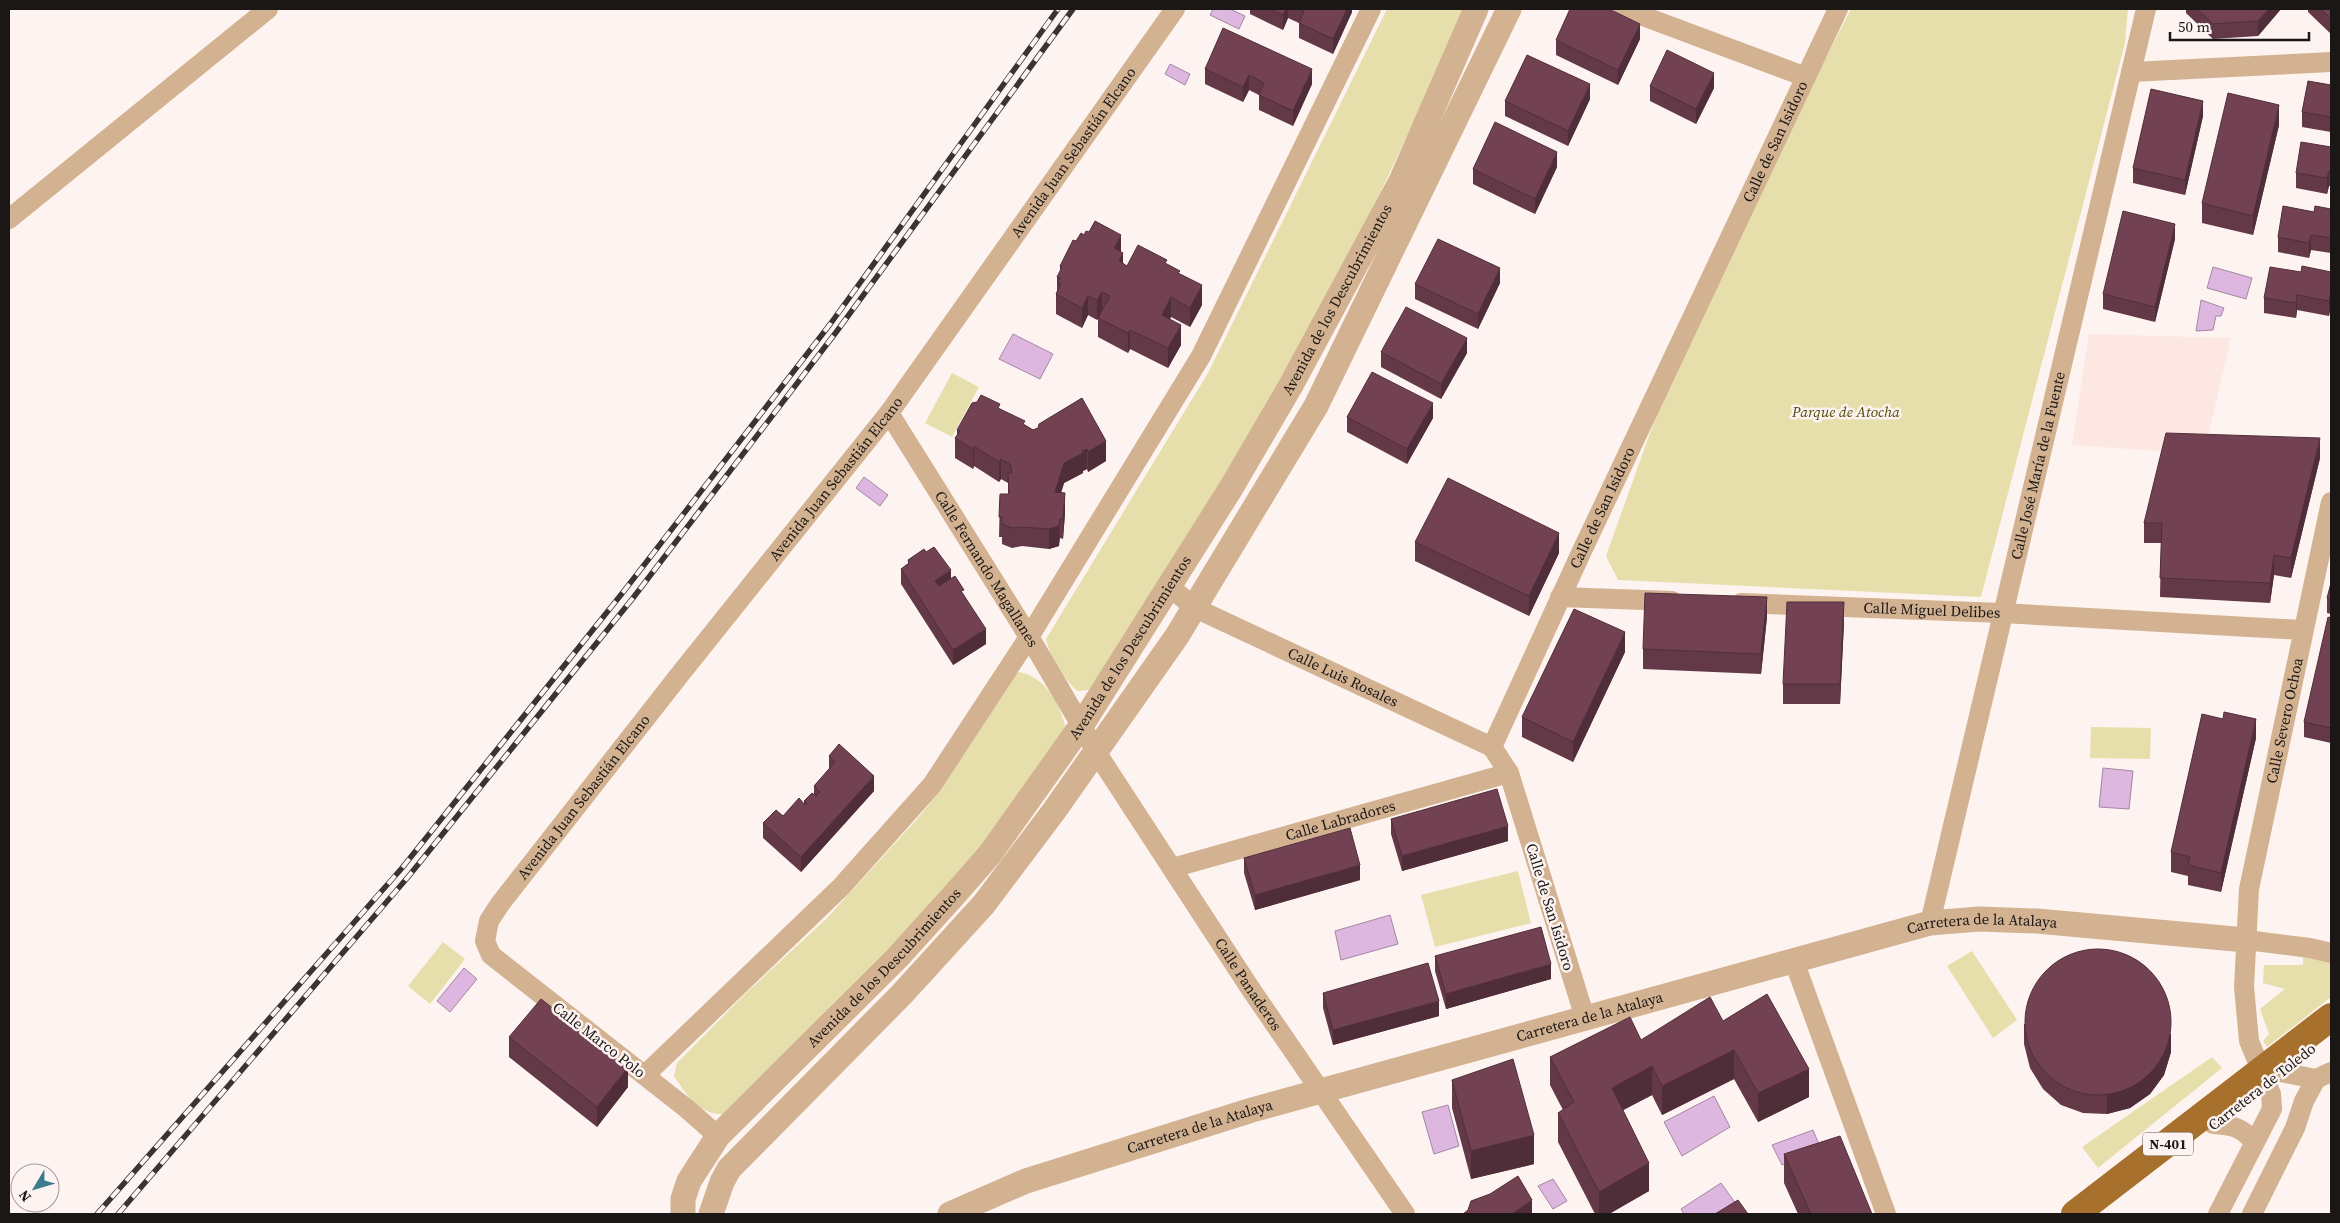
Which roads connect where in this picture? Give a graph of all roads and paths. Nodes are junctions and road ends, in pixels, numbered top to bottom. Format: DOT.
graph roads {
  1 [pos="268,9"];
  2 [pos="1175,9"];
  3 [pos="1371,9"];
  4 [pos="1476,9"];
  5 [pos="1509,9"];
  6 [pos="1624,9"];
  7 [pos="1838,9"];
  8 [pos="2146,9"];
  9 [pos="2331,62"];
  10 [pos="2131,72"];
  11 [pos="1806,77"];
  12 [pos="9,220"];
  13 [pos="889,412"];
  14 [pos="2331,502"];
  15 [pos="1170,586"];
  16 [pos="1560,596"];
  17 [pos="1688,601"];
  18 [pos="1717,602"];
  19 [pos="1195,608"];
  20 [pos="2002,613"];
  21 [pos="2303,630"];
  22 [pos="1029,637"];
  23 [pos="1081,726"];
  24 [pos="1492,747"];
  25 [pos="1097,752"];
  26 [pos="1509,773"];
  27 [pos="1172,868"];
  28 [pos="1930,923"];
  29 [pos="485,940"];
  30 [pos="2246,940"];
  31 [pos="2331,953"];
  32 [pos="1794,961"];
  33 [pos="2331,1017"];
  34 [pos="1585,1018"];
  35 [pos="2331,1033"];
  36 [pos="645,1076"];
  37 [pos="2269,1076"];
  38 [pos="2324,1076"];
  39 [pos="1322,1092"];
  40 [pos="2213,1124"];
  41 [pos="718,1136"];
  42 [pos="2254,1142"];
  43 [pos="684,1214"];
  44 [pos="711,1214"];
  45 [pos="950,1214"];
  46 [pos="1406,1214"];
  47 [pos="1886,1214"];
  48 [pos="2075,1214"];
  49 [pos="2098,1214"];
  50 [pos="2218,1214"];
  51 [pos="2252,1214"];
  1 -- 12 [label="street"];
  2 -- 13 [label="street, Avenida Juan Sebastián Elcano"];
  3 -- 22 [label="street"];
  4 -- 15 [label="street, Avenida de los Descubrimientos"];
  5 -- 19 [label="street, Avenida de los Descubrimientos"];
  6 -- 11 [label="street"];
  7 -- 11 [label="street, Calle de San Isidoro"];
  8 -- 10 [label="street, Calle José María de la Fuente"];
  9 -- 10 [label="street"];
  10 -- 20 [label="street, Calle José María de la Fuente"];
  11 -- 16 [label="street, Calle de San Isidoro"];
  13 -- 22 [label="street, Calle Fernando Magallanes"];
  13 -- 29 [label="street, Avenida Juan Sebastián Elcano"];
  14 -- 21 [label="street, Calle Severo Ochoa"];
  15 -- 19 [label="street, Calle Luis Rosales"];
  15 -- 23 [label="street, Avenida de los Descubrimientos"];
  16 -- 17 [label="street"];
  16 -- 24 [label="street, Calle de San Isidoro"];
  18 -- 20 [label="street, Calle Miguel Delibes"];
  19 -- 24 [label="street, Calle Luis Rosales"];
  19 -- 25 [label="street, Avenida de los Descubrimientos"];
  20 -- 21 [label="street, Calle Miguel Delibes"];
  20 -- 28 [label="street, Calle José María de la Fuente"];
  21 -- 30 [label="street, Calle Severo Ochoa"];
  22 -- 23 [label="street, Calle Fernando Magallanes"];
  22 -- 36 [label="street"];
  23 -- 25 [label="street, Calle Fernando Magallanes"];
  23 -- 41 [label="street, Avenida de los Descubrimientos"];
  24 -- 26 [label="street, Calle de San Isidoro"];
  25 -- 27 [label="street, Calle Panaderos"];
  25 -- 44 [label="street, Avenida de los Descubrimientos"];
  26 -- 27 [label="street, Calle Labradores"];
  26 -- 34 [label="street, Calle de San Isidoro"];
  27 -- 39 [label="street, Calle Panaderos"];
  28 -- 30 [label="street, Carretera de la Atalaya"];
  28 -- 32 [label="street, Carretera de la Atalaya"];
  29 -- 36 [label="street, Calle Marco Polo"];
  30 -- 31 [label="street"];
  30 -- 37 [label="street, Calle Severo Ochoa"];
  32 -- 34 [label="street, Carretera de la Atalaya"];
  32 -- 47 [label="street"];
  33 -- 37 [label="highway, N-401"];
  34 -- 39 [label="street, Carretera de la Atalaya"];
  35 -- 37 [label="highway, Carretera de Toledo / N-401"];
  36 -- 41 [label="street, Calle Marco Polo"];
  37 -- 38 [label="street"];
  37 -- 40 [label="highway, Carretera de Toledo / N-401"];
  37 -- 42 [label="street, Calle Severo Ochoa"];
  37 -- 48 [label="highway, N-401"];
  38 -- 51 [label="street"];
  39 -- 45 [label="street, Carretera de la Atalaya"];
  39 -- 46 [label="street, Calle Panaderos"];
  40 -- 42 [label="street"];
  40 -- 49 [label="highway, Carretera de Toledo / N-401"];
  41 -- 43 [label="street, Avenida de los Descubrimientos"];
  42 -- 50 [label="street"];
}
